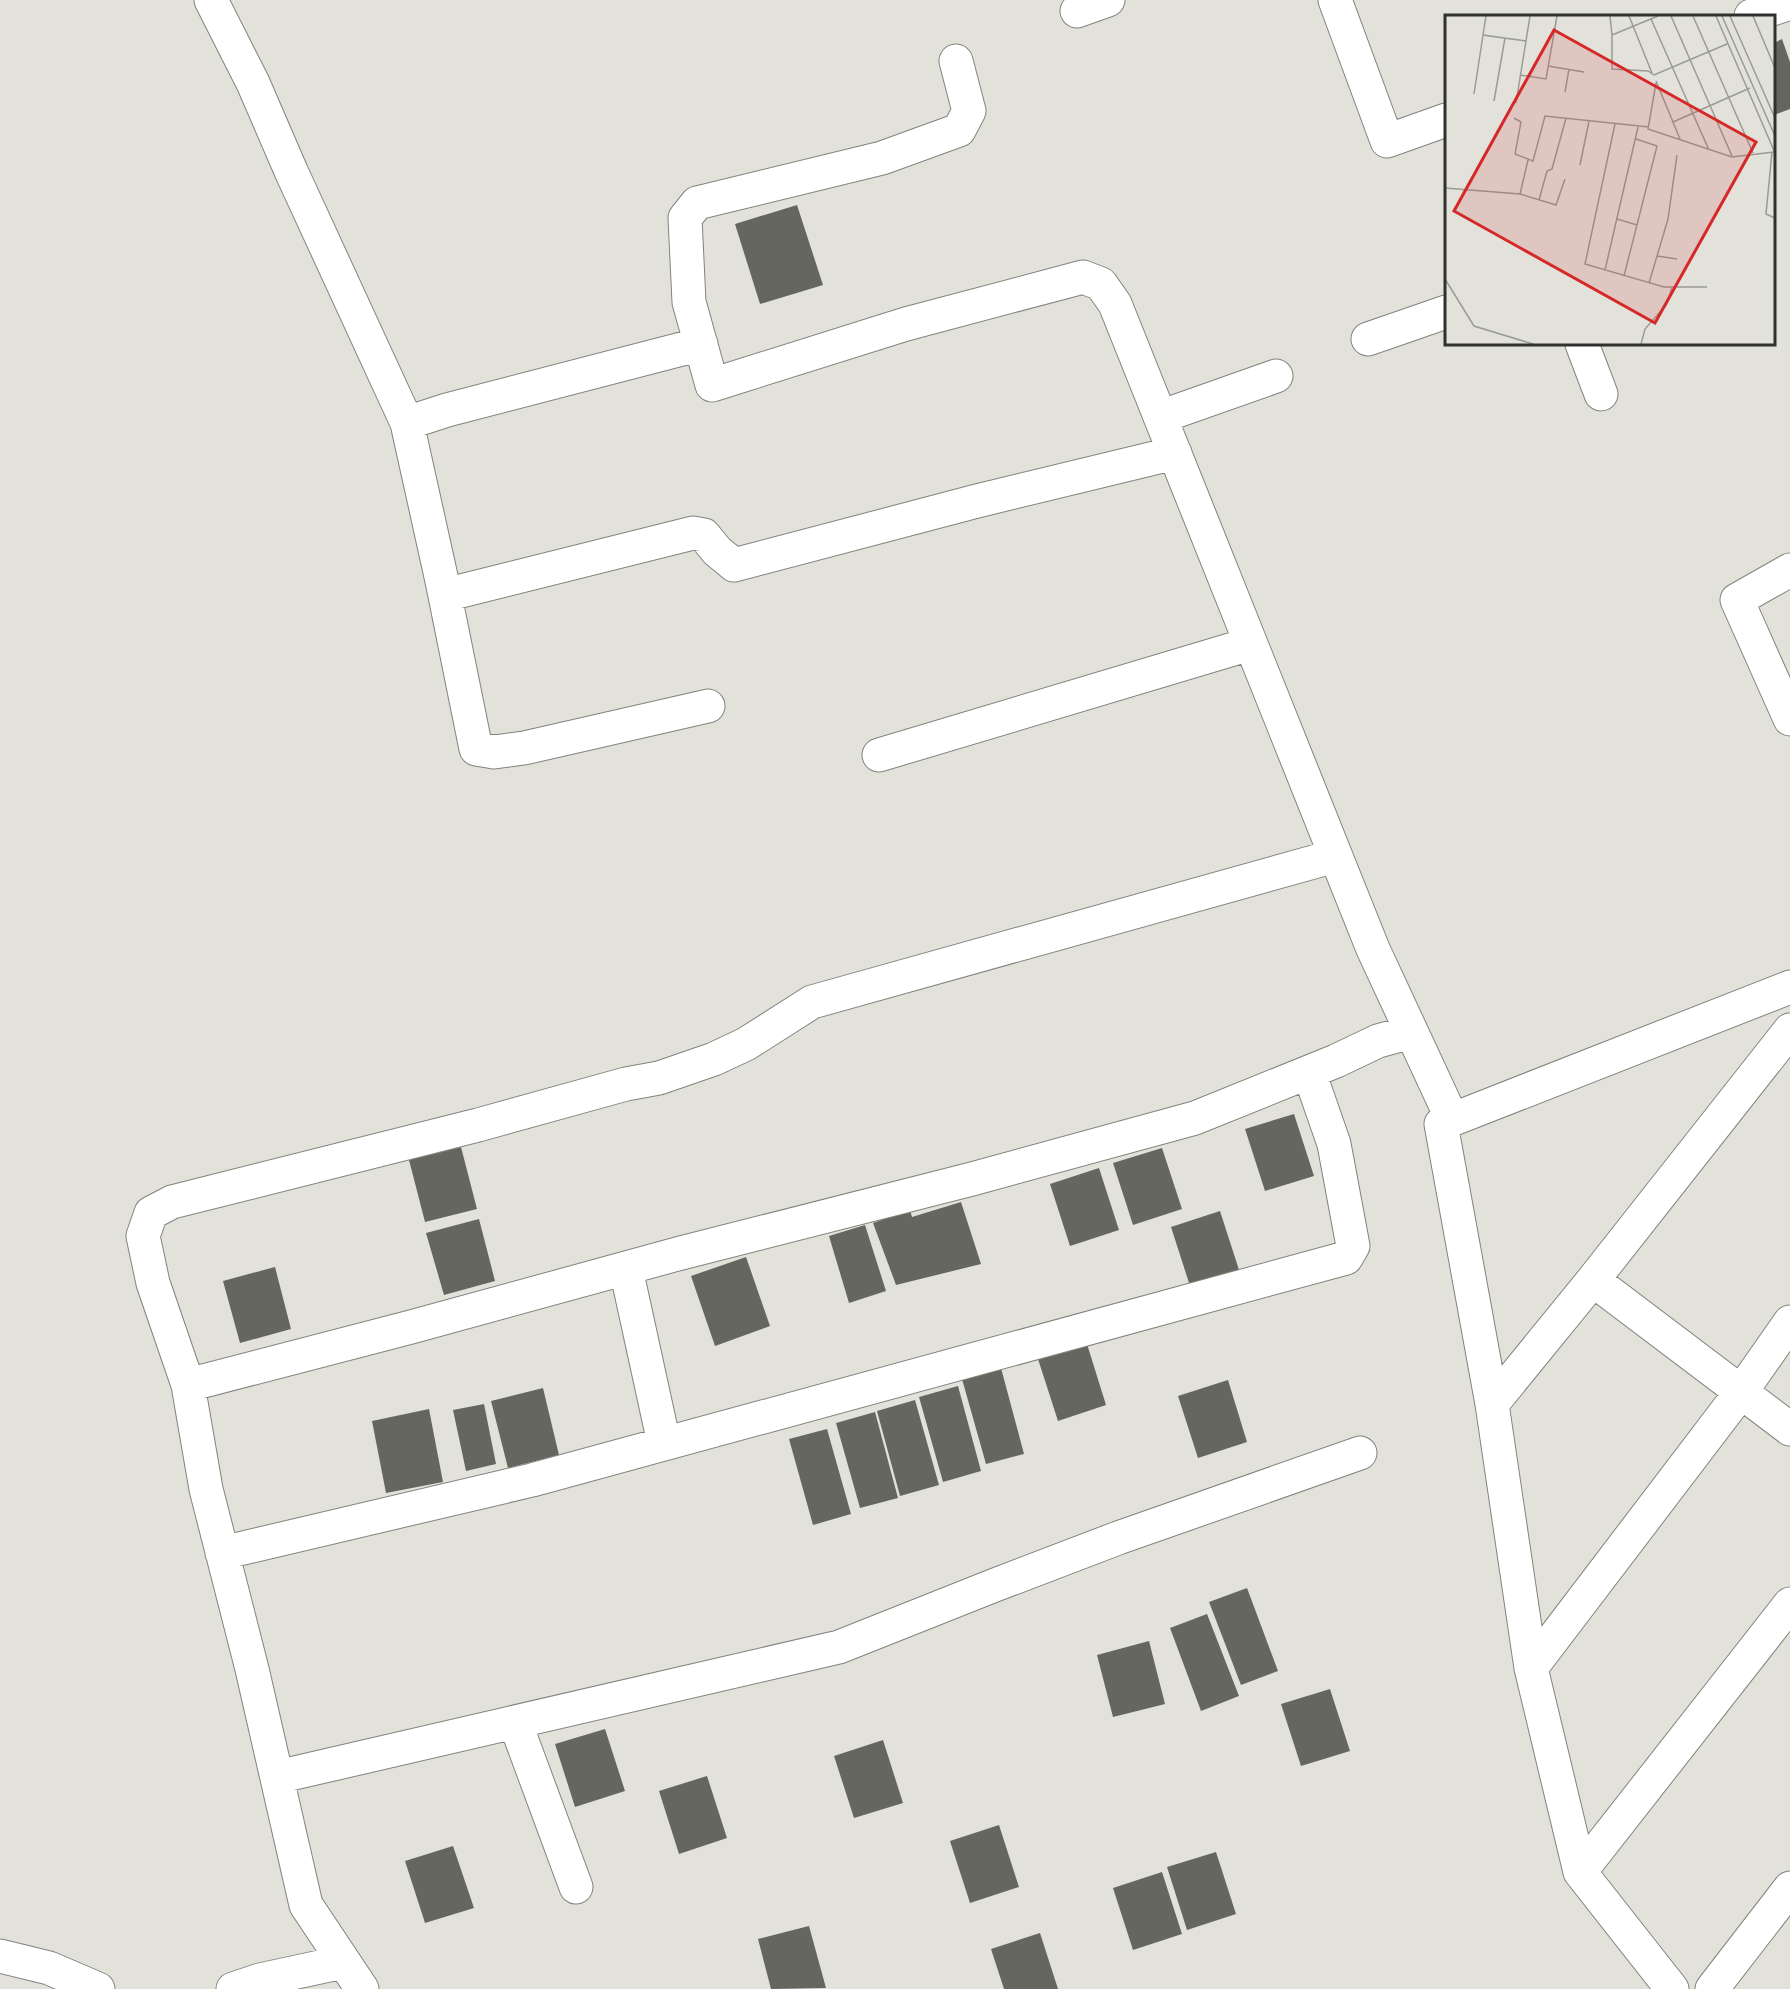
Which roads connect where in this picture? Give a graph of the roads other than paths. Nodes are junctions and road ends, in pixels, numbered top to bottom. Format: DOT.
graph roads {
  1 [pos="211,0"];
  2 [pos="1108,0"];
  3 [pos="1335,0"];
  4 [pos="1790,3"];
  5 [pos="1077,11"];
  6 [pos="1754,15"];
  7 [pos="956,61"];
  8 [pos="1445,120"];
  9 [pos="1445,312"];
  10 [pos="1368,339"];
  11 [pos="701,344"];
  12 [pos="1582,345"];
  13 [pos="1276,376"];
  14 [pos="1600,394"];
  15 [pos="1160,417"];
  16 [pos="407,423"];
  17 [pos="1175,453"];
  18 [pos="1790,570"];
  19 [pos="445,595"];
  20 [pos="1250,644"];
  21 [pos="708,705"];
  22 [pos="1790,719"];
  23 [pos="879,755"];
  24 [pos="1335,856"];
  25 [pos="1790,987"];
  26 [pos="1790,1030"];
  27 [pos="1411,1032"];
  28 [pos="1309,1072"];
  29 [pos="1452,1119"];
  30 [pos="626,1269"];
  31 [pos="1593,1280"];
  32 [pos="1790,1322"];
  33 [pos="188,1385"];
  34 [pos="1741,1392"];
  35 [pos="1492,1404"];
  36 [pos="1790,1429"];
  37 [pos="664,1443"];
  38 [pos="1359,1453"];
  39 [pos="222,1552"];
  40 [pos="1790,1604"];
  41 [pos="1531,1668"];
  42 [pos="515,1722"];
  43 [pos="276,1777"];
  44 [pos="1580,1872"];
  45 [pos="576,1887"];
  46 [pos="1790,1888"];
  47 [pos="0,1956"];
  48 [pos="343,1962"];
  49 [pos="98,1989"];
  50 [pos="233,1989"];
  51 [pos="362,1989"];
  52 [pos="1672,1989"];
  53 [pos="1712,1989"];
  1 -- 16 [label="street"];
  2 -- 5 [label="street"];
  3 -- 8 [label="street"];
  4 -- 6 [label="street"];
  7 -- 11 [label="street"];
  9 -- 10 [label="street"];
  11 -- 15 [label="street"];
  11 -- 16 [label="street"];
  12 -- 14 [label="street"];
  13 -- 15 [label="street"];
  15 -- 17 [label="street"];
  16 -- 19 [label="street"];
  17 -- 19 [label="street"];
  17 -- 20 [label="street"];
  18 -- 22 [label="street"];
  19 -- 21 [label="street"];
  20 -- 23 [label="street"];
  20 -- 24 [label="street"];
  24 -- 27 [label="street"];
  24 -- 33 [label="street"];
  25 -- 29 [label="street"];
  26 -- 31 [label="street"];
  27 -- 28 [label="street"];
  27 -- 29 [label="street"];
  28 -- 30 [label="street"];
  28 -- 37 [label="street"];
  29 -- 35 [label="street"];
  30 -- 33 [label="street"];
  30 -- 37 [label="street"];
  31 -- 34 [label="street"];
  31 -- 35 [label="street"];
  32 -- 34 [label="street"];
  33 -- 39 [label="street"];
  34 -- 36 [label="street"];
  34 -- 41 [label="street"];
  35 -- 41 [label="street"];
  37 -- 39 [label="street"];
  38 -- 42 [label="street"];
  39 -- 43 [label="street"];
  40 -- 44 [label="street"];
  41 -- 44 [label="street"];
  42 -- 43 [label="street"];
  42 -- 45 [label="street"];
  43 -- 48 [label="street"];
  44 -- 52 [label="street"];
  46 -- 53 [label="street"];
  47 -- 49 [label="street"];
  48 -- 50 [label="street"];
  48 -- 51 [label="street"];
}
